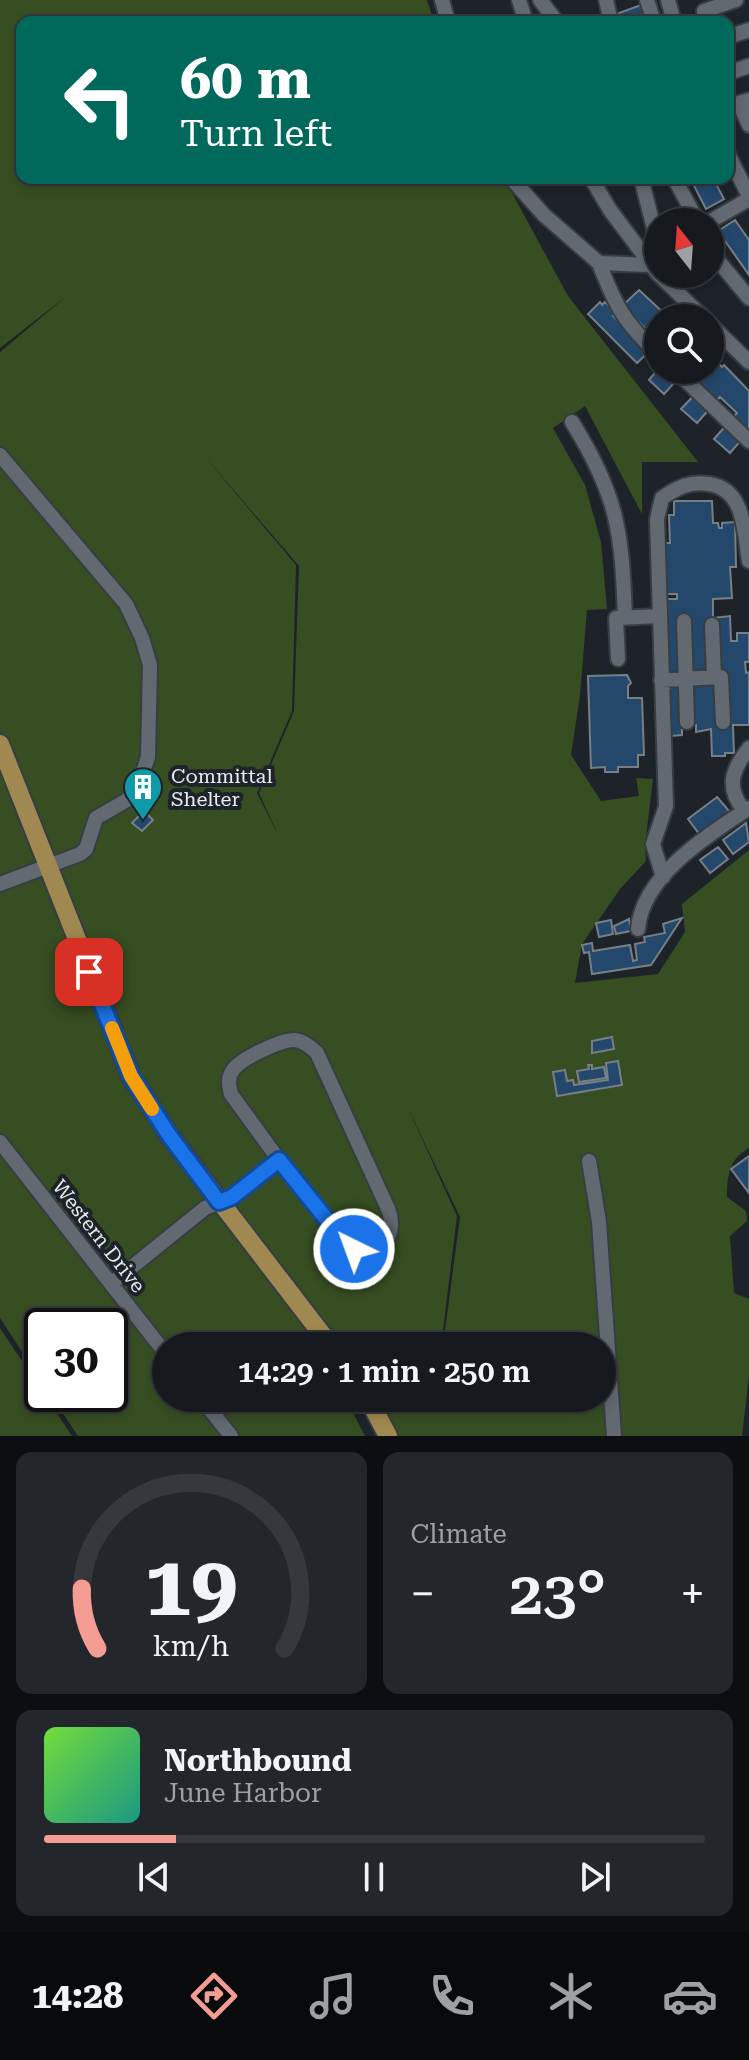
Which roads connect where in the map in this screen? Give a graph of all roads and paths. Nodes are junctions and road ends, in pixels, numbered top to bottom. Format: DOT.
graph roads {
  1 [pos="540,0"];
  2 [pos="736,0"];
  3 [pos="704,11"];
  4 [pos="552,16"];
  5 [pos="749,100"];
  6 [pos="749,125"];
  7 [pos="734,166"];
  8 [pos="516,184"];
  9 [pos="595,184"];
  10 [pos="643,184"];
  11 [pos="677,184"];
  12 [pos="749,197"];
  13 [pos="649,208"];
  14 [pos="690,208"];
  15 [pos="724,213"];
  16 [pos="644,252"];
  17 [pos="599,263"];
  18 [pos="724,268"];
  19 [pos="644,271"];
  20 [pos="674,288"];
  21 [pos="749,298"];
  22 [pos="690,304"];
  23 [pos="724,338"];
  24 [pos="644,341"];
  25 [pos="749,362"];
  26 [pos="690,384"];
  27 [pos="572,422"];
  28 [pos="749,441"];
  29 [pos="0,455"];
  30 [pos="749,561"];
  31 [pos="660,616"];
  32 [pos="625,618"];
  33 [pos="684,621"];
  34 [pos="712,625"];
  35 [pos="618,659"];
  36 [pos="714,677"];
  37 [pos="686,679"];
  38 [pos="661,680"];
  39 [pos="687,722"];
  40 [pos="723,722"];
  41 [pos="0,744"];
  42 [pos="749,748"];
  43 [pos="746,810"];
  44 [pos="47,867"];
  45 [pos="663,877"];
  46 [pos="0,884"];
  47 [pos="638,929"];
  48 [pos="0,1142"];
  49 [pos="279,1160"];
  50 [pos="589,1161"];
  51 [pos="219,1202"];
  52 [pos="111,1284"];
  53 [pos="320,1332"];
  54 [pos="152,1336"];
  55 [pos="212,1412"];
  56 [pos="375,1412"];
  57 [pos="231,1436"];
  58 [pos="388,1436"];
  59 [pos="614,1436"];
  1 -- 4 [label="street"];
  2 -- 3 [label="street"];
  5 -- 6 [label="street"];
  7 -- 12 [label="street"];
  8 -- 17 [label="street"];
  9 -- 16 [label="street"];
  10 -- 13 [label="street"];
  11 -- 14 [label="street"];
  12 -- 15 [label="street"];
  17 -- 19 [label="street"];
  17 -- 24 [label="street"];
  18 -- 21 [label="street"];
  20 -- 22 [label="street"];
  23 -- 25 [label="street"];
  26 -- 28 [label="street"];
  27 -- 32 [label="street"];
  29 -- 44 [label="street"];
  30 -- 31 [label="street"];
  31 -- 32 [label="street"];
  31 -- 38 [label="street"];
  32 -- 35 [label="street"];
  33 -- 37 [label="street"];
  34 -- 36 [label="street"];
  36 -- 37 [label="street"];
  36 -- 40 [label="street"];
  37 -- 38 [label="street"];
  37 -- 39 [label="street"];
  38 -- 45 [label="street"];
  41 -- 44 [label="main road"];
  42 -- 43 [label="street"];
  43 -- 45 [label="street"];
  44 -- 46 [label="street"];
  44 -- 51 [label="main road"];
  45 -- 47 [label="street"];
  48 -- 52 [label="street, Western Drive"];
  49 -- 49 [label="street"];
  49 -- 51 [label="street"];
  50 -- 59 [label="street"];
  51 -- 52 [label="street"];
  51 -- 53 [label="main road"];
  52 -- 54 [label="street, Western Drive"];
  55 -- 57 [label="street"];
  56 -- 58 [label="main road"];
}
